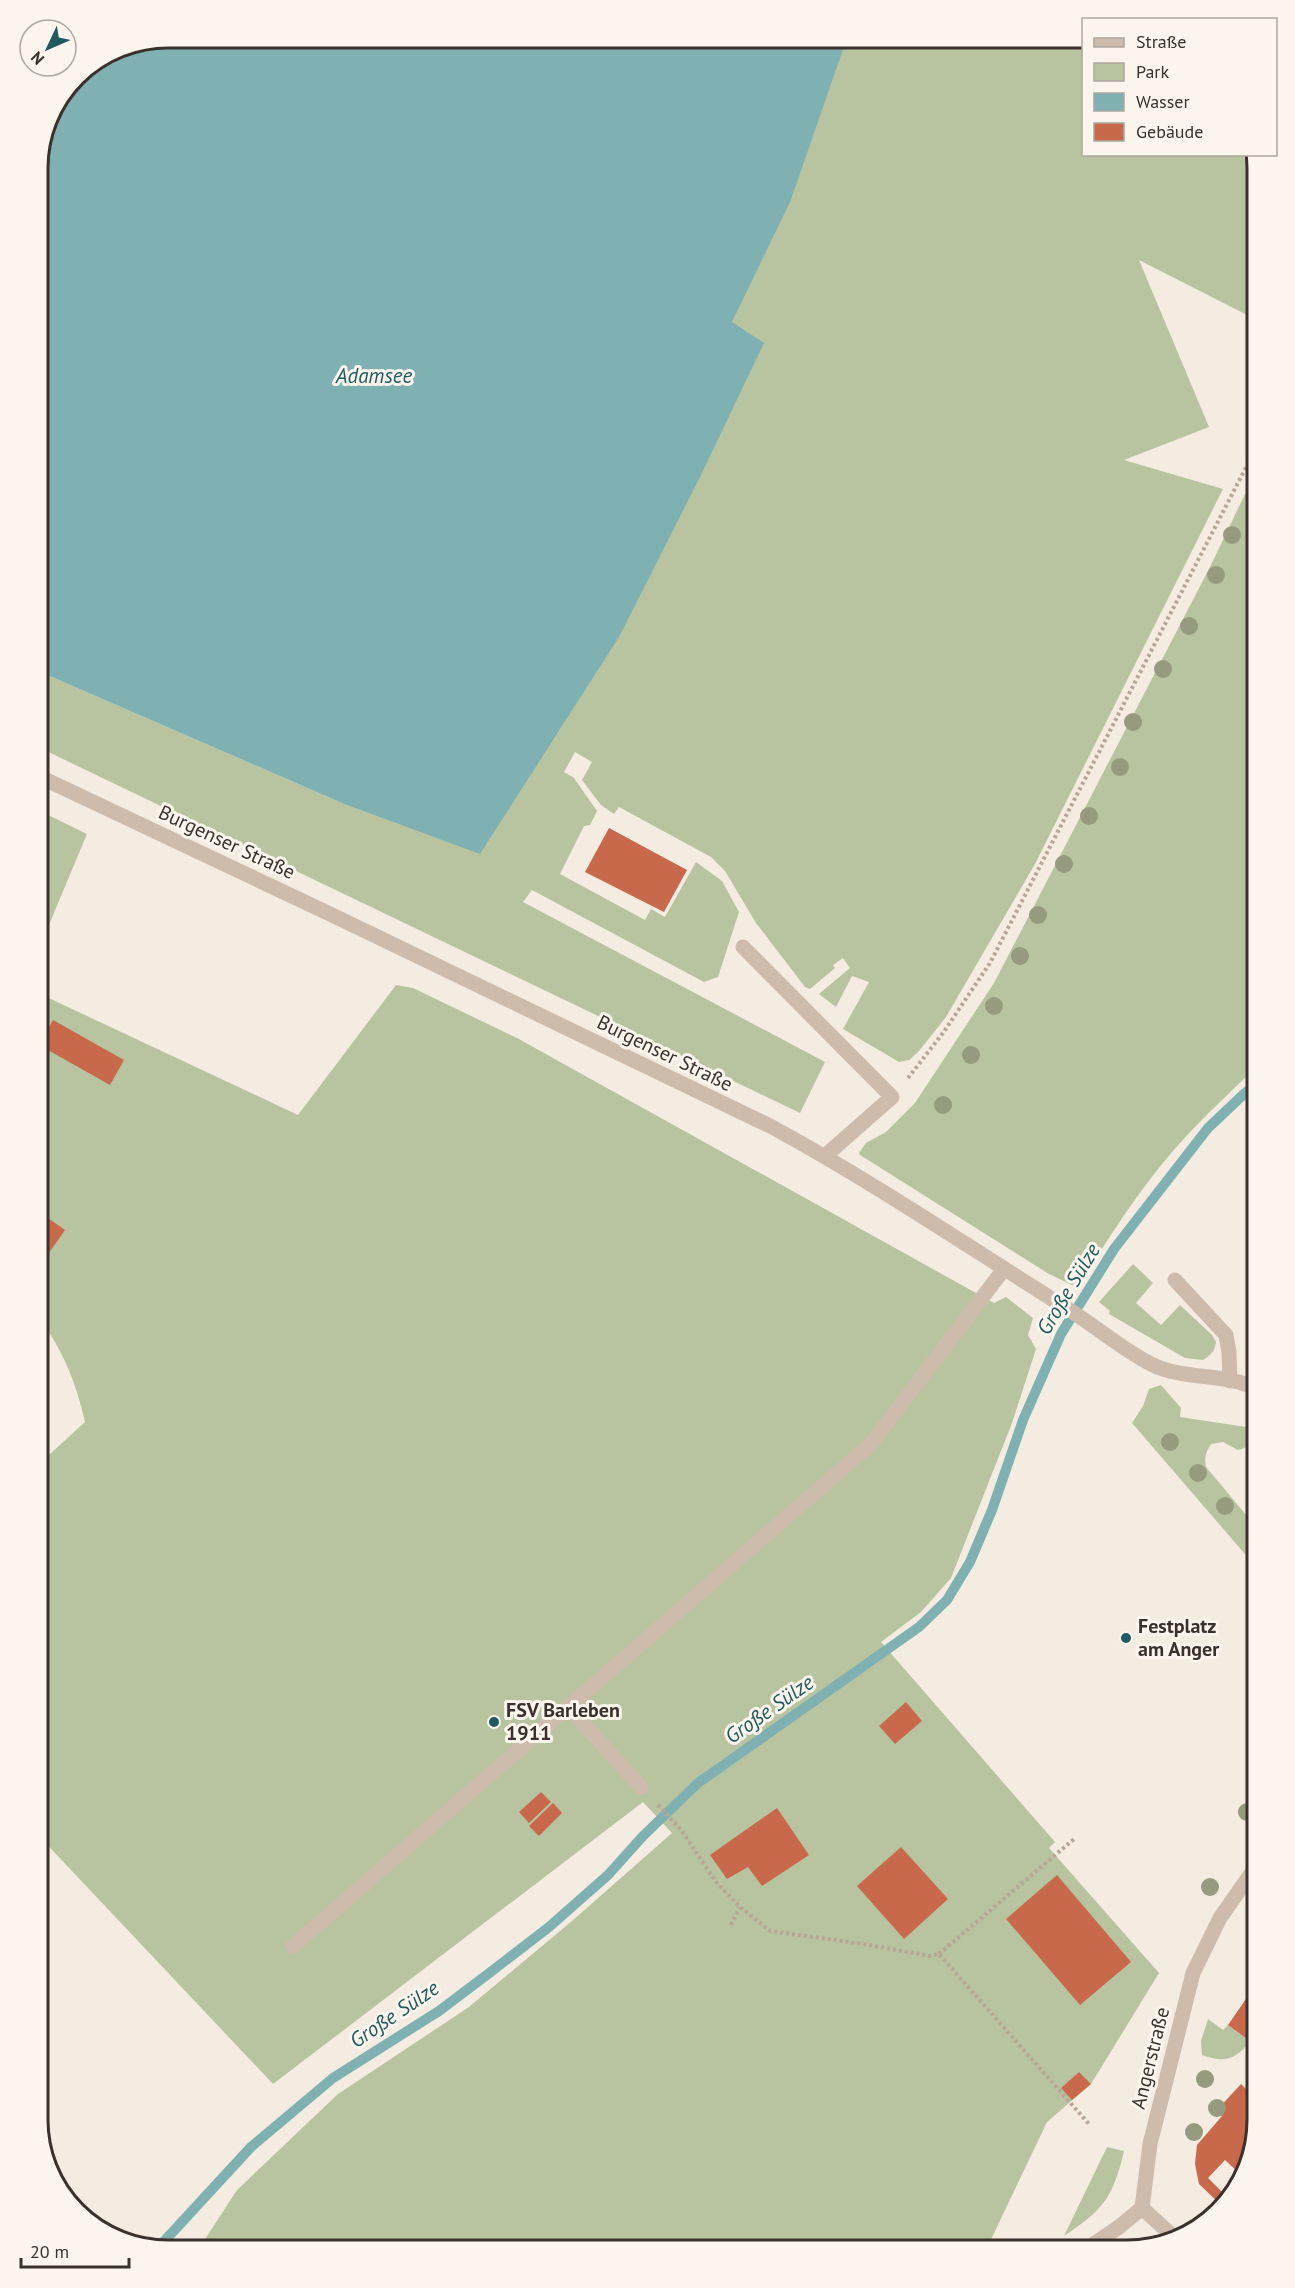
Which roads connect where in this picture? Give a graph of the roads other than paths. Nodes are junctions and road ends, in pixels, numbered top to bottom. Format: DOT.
graph roads {
  1 [pos="48,781"];
  2 [pos="743,947"];
  3 [pos="825,1156"];
  4 [pos="1004,1269"];
  5 [pos="1175,1280"];
  6 [pos="1230,1380"];
  7 [pos="1247,1386"];
  8 [pos="569,1707"];
  9 [pos="641,1787"];
  10 [pos="1247,1879"];
  11 [pos="293,1946"];
  12 [pos="1142,2208"];
  13 [pos="1169,2232"];
  14 [pos="1100,2240"];
  1 -- 3 [label="street, Burgenser Straße"];
  2 -- 3 [label="street"];
  3 -- 4 [label="street, Burgenser Straße"];
  4 -- 6 [label="street, Burgenser Straße"];
  4 -- 8 [label="street"];
  5 -- 6 [label="street"];
  6 -- 7 [label="street, Burgenser Straße"];
  8 -- 9 [label="street"];
  8 -- 11 [label="street"];
  10 -- 12 [label="street, Angerstraße"];
  12 -- 13 [label="street"];
  12 -- 14 [label="street"];
}
